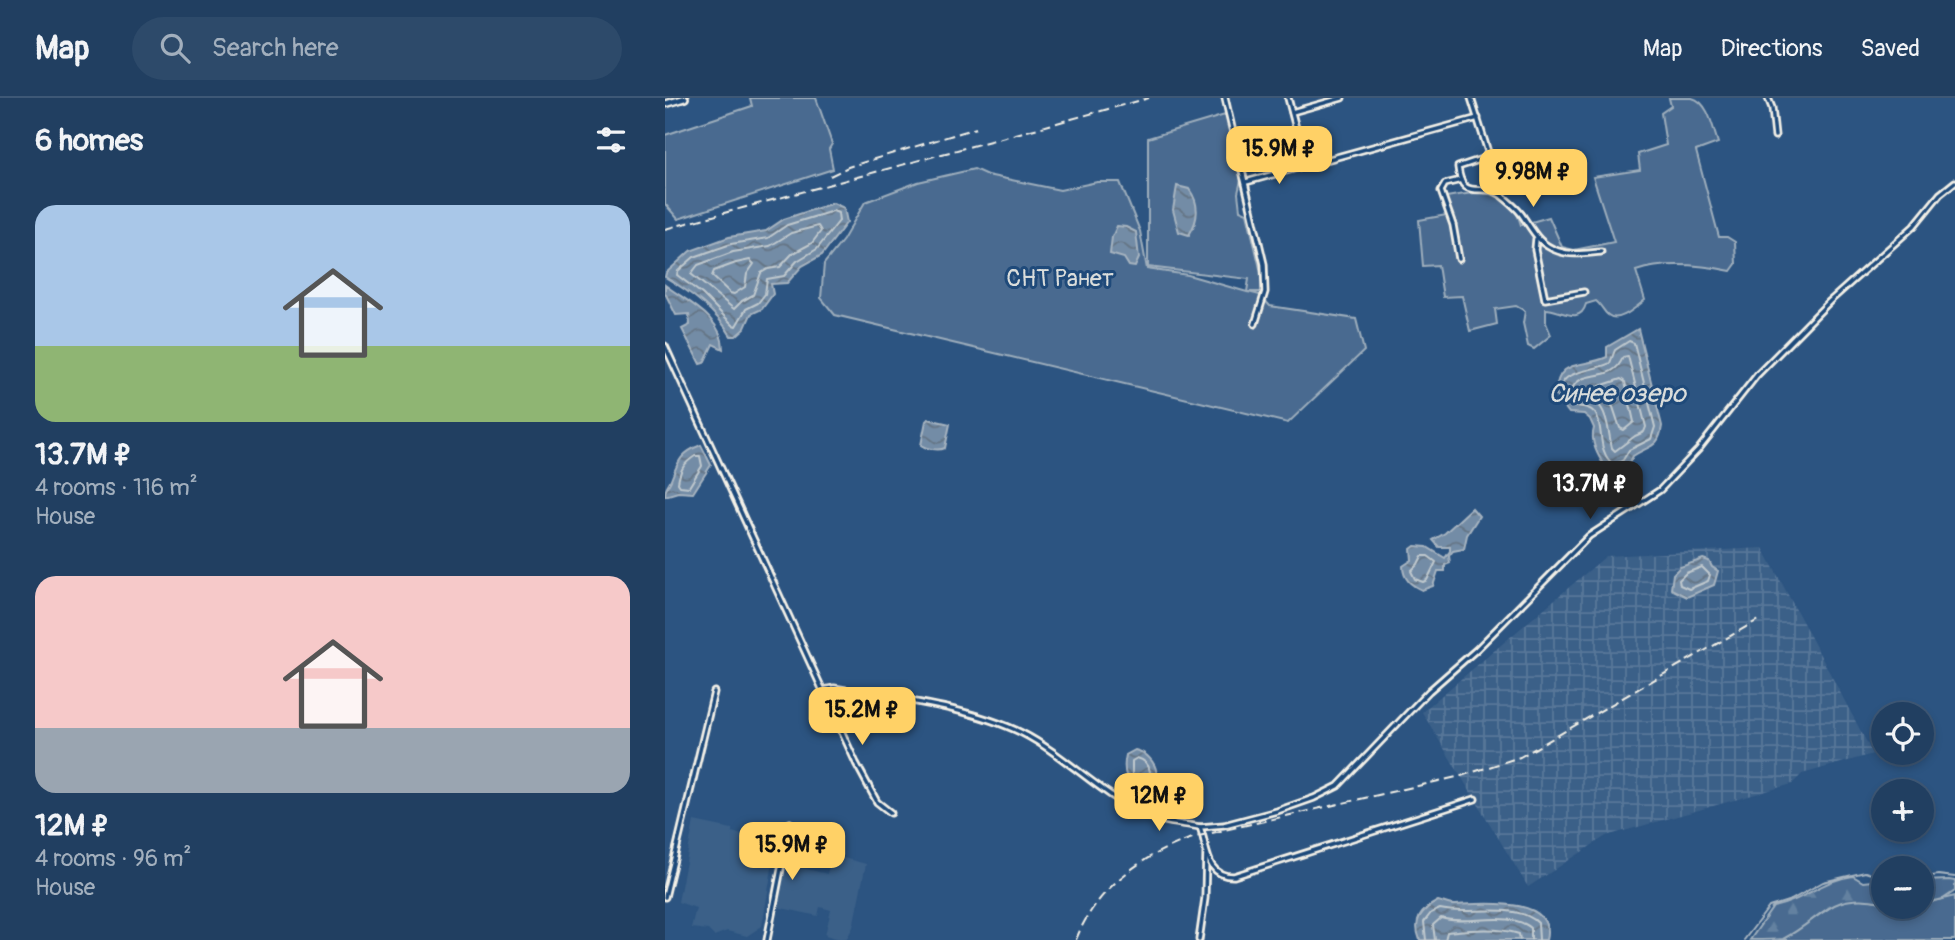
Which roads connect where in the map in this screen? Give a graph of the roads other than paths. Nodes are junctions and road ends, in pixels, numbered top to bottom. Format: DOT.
graph roads {
  1 [pos="685,98"];
  2 [pos="1225,98"];
  3 [pos="1288,98"];
  4 [pos="1342,98"];
  5 [pos="1471,98"];
  6 [pos="1768,98"];
  7 [pos="665,104"];
  8 [pos="1292,112"];
  9 [pos="1478,118"];
  10 [pos="1775,136"];
  11 [pos="1306,166"];
  12 [pos="1461,180"];
  13 [pos="1245,182"];
  14 [pos="1955,182"];
  15 [pos="1537,239"];
  16 [pos="1601,252"];
  17 [pos="1459,259"];
  18 [pos="1584,292"];
  19 [pos="1255,324"];
  20 [pos="665,346"];
  21 [pos="824,690"];
  22 [pos="714,692"];
  23 [pos="1475,799"];
  24 [pos="891,813"];
  25 [pos="790,823"];
  26 [pos="1200,827"];
  27 [pos="1206,847"];
  28 [pos="665,897"];
  29 [pos="767,940"];
  30 [pos="1199,940"];
  1 -- 7 [label="street"];
  2 -- 13 [label="street"];
  3 -- 8 [label="street"];
  4 -- 8 [label="street"];
  5 -- 9 [label="street"];
  6 -- 10 [label="street"];
  8 -- 11 [label="street"];
  9 -- 11 [label="street"];
  9 -- 12 [label="street"];
  11 -- 13 [label="street"];
  12 -- 15 [label="street"];
  12 -- 17 [label="street"];
  13 -- 19 [label="street"];
  14 -- 26 [label="street"];
  15 -- 16 [label="street"];
  15 -- 18 [label="street"];
  20 -- 21 [label="street"];
  21 -- 24 [label="street"];
  21 -- 26 [label="street"];
  22 -- 28 [label="street"];
  23 -- 27 [label="street"];
  25 -- 29 [label="street"];
  26 -- 27 [label="street"];
  27 -- 30 [label="street"];
}
